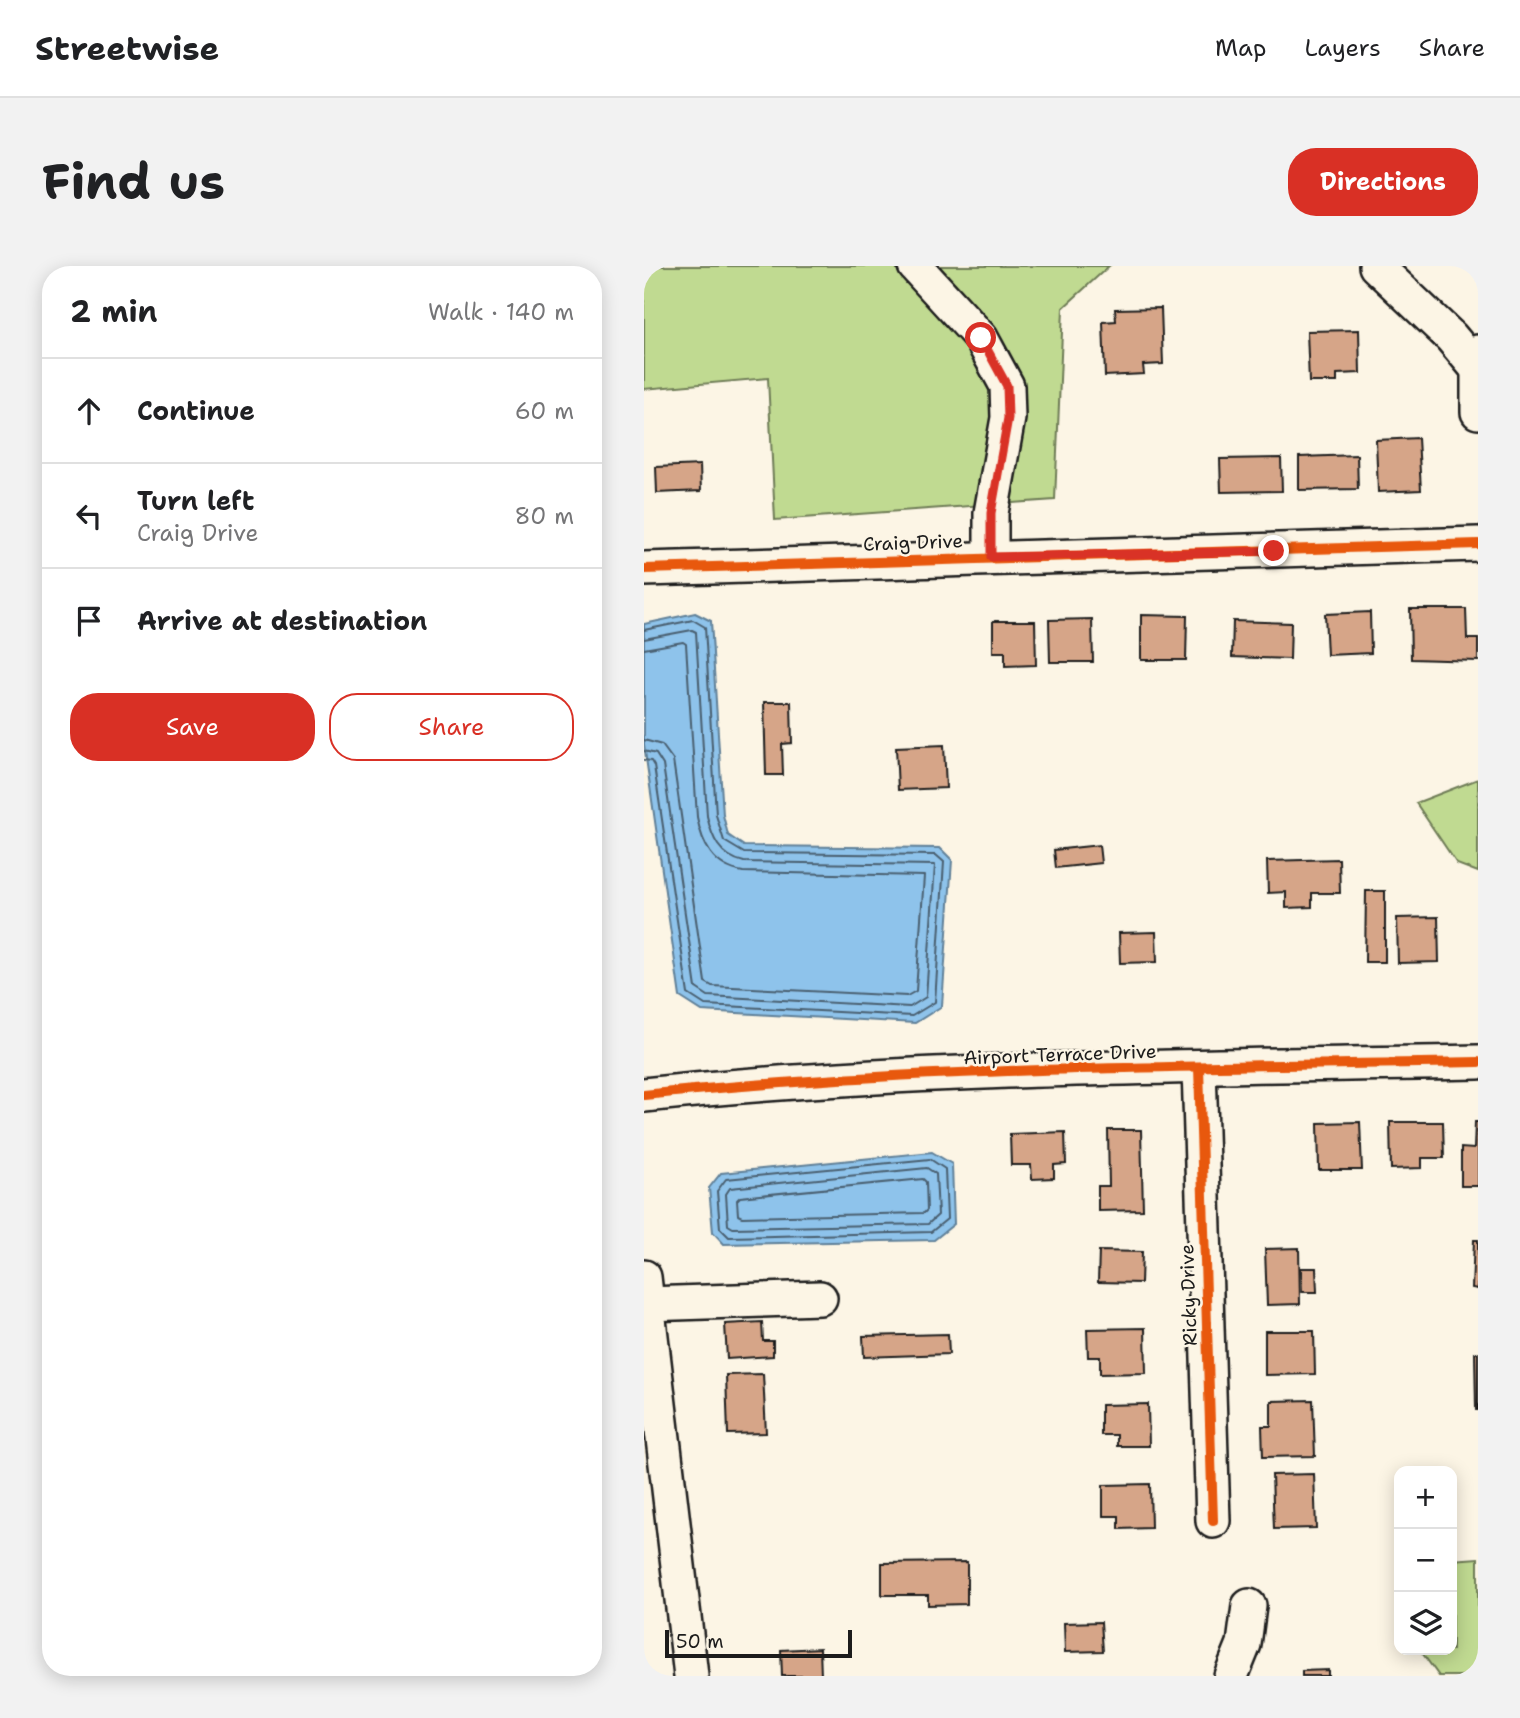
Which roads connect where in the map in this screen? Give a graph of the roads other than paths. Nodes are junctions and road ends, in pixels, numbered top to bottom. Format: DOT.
graph roads {
  1 [pos="915,266"];
  2 [pos="1376,266"];
  3 [pos="1477,360"];
  4 [pos="1478,412"];
  5 [pos="1478,544"];
  6 [pos="991,557"];
  7 [pos="644,569"];
  8 [pos="1478,1062"];
  9 [pos="1199,1067"];
  10 [pos="644,1095"];
  11 [pos="646,1291"];
  12 [pos="820,1298"];
  13 [pos="653,1417"];
  14 [pos="1213,1521"];
  15 [pos="1249,1606"];
  16 [pos="691,1676"];
  17 [pos="1231,1676"];
  1 -- 6 [label="street"];
  2 -- 3 [label="street"];
  3 -- 4 [label="street"];
  5 -- 6 [label="street, Craig Drive"];
  6 -- 7 [label="street, Craig Drive"];
  8 -- 9 [label="street, Airport Terrace Drive"];
  9 -- 10 [label="street, Airport Terrace Drive"];
  9 -- 14 [label="street, Ricky Drive"];
  11 -- 12 [label="street"];
  11 -- 13 [label="street"];
  13 -- 16 [label="street"];
  15 -- 17 [label="street"];
}
